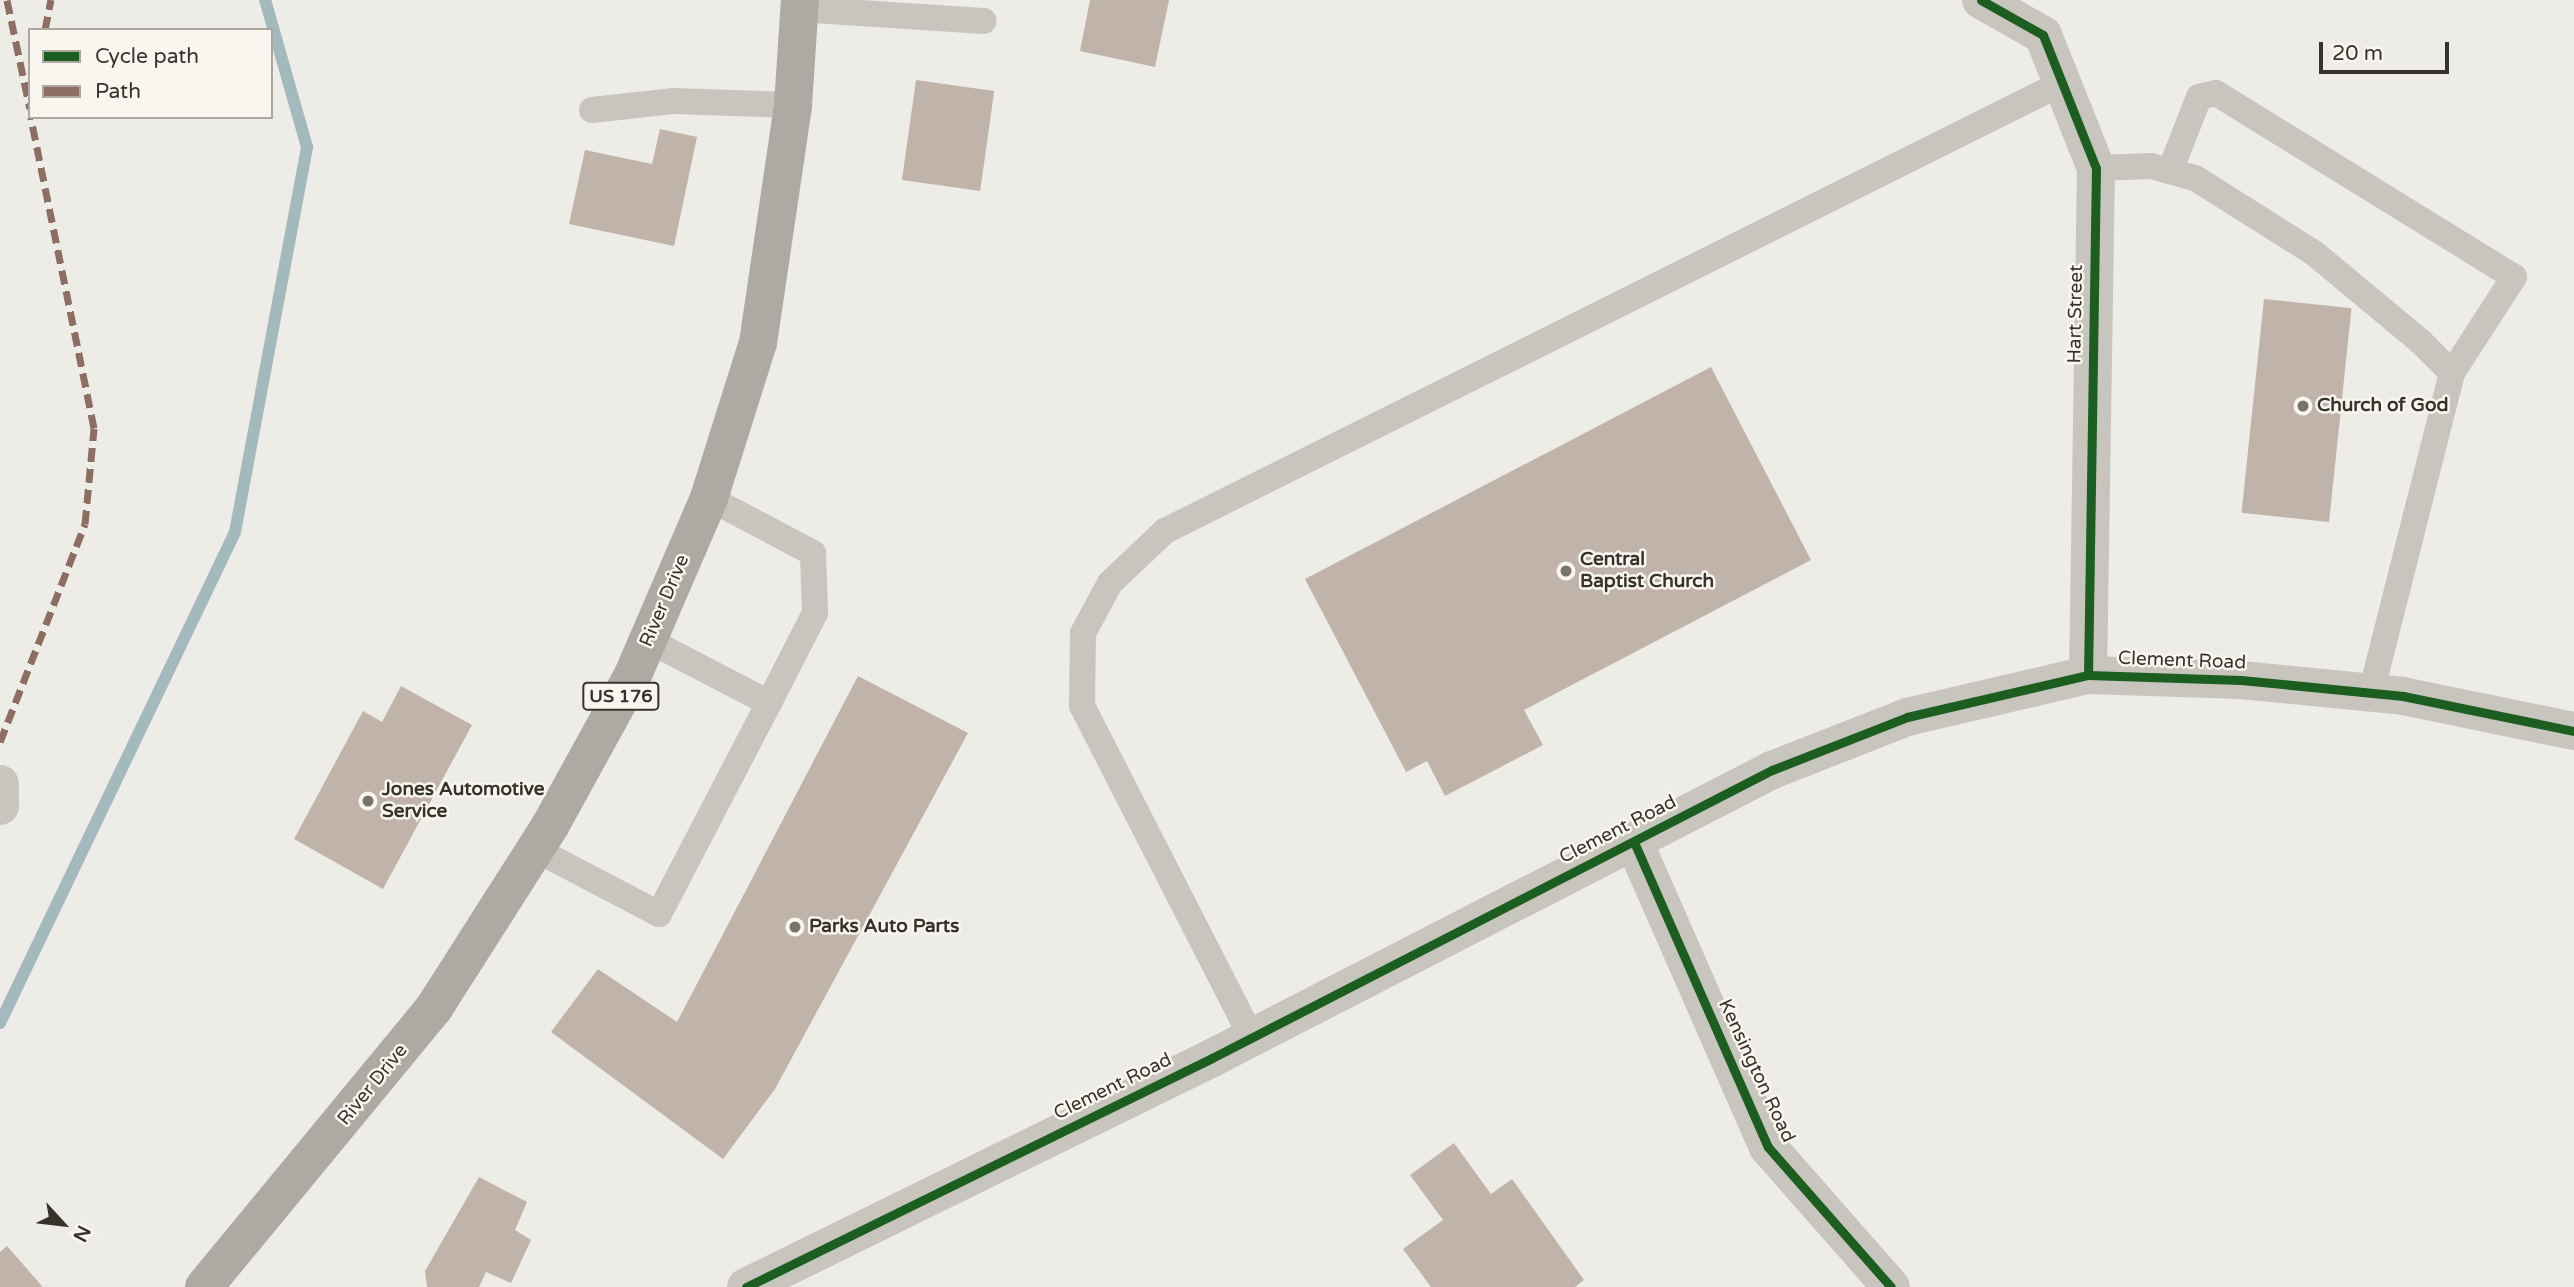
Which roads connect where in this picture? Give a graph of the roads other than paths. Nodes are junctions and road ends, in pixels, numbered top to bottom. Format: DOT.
graph roads {
  1 [pos="1981,0"];
  2 [pos="800,4"];
  3 [pos="984,20"];
  4 [pos="2062,83"];
  5 [pos="793,105"];
  6 [pos="592,110"];
  7 [pos="2096,169"];
  8 [pos="2170,171"];
  9 [pos="2452,373"];
  10 [pos="709,498"];
  11 [pos="648,640"];
  12 [pos="2088,675"];
  13 [pos="2371,693"];
  14 [pos="769,703"];
  15 [pos="2574,731"];
  16 [pos="0,784"];
  17 [pos="0,806"];
  18 [pos="1634,842"];
  19 [pos="535,849"];
  20 [pos="1252,1038"];
  21 [pos="213,1281"];
  22 [pos="746,1287"];
  23 [pos="1891,1287"];
  1 -- 4 [label="street, Hart Street"];
  2 -- 3 [label="lane"];
  2 -- 5 [label="main road, River Drive / US 176"];
  4 -- 7 [label="street, Hart Street"];
  4 -- 20 [label="lane"];
  5 -- 6 [label="lane"];
  5 -- 10 [label="main road, River Drive / US 176"];
  7 -- 8 [label="lane"];
  7 -- 12 [label="street, Hart Street"];
  8 -- 9 [label="lane"];
  8 -- 9 [label="lane"];
  9 -- 13 [label="lane"];
  10 -- 11 [label="main road, River Drive / US 176"];
  10 -- 14 [label="lane"];
  11 -- 14 [label="lane"];
  11 -- 19 [label="main road, River Drive / US 176"];
  12 -- 13 [label="street, Clement Road"];
  12 -- 18 [label="street, Clement Road"];
  13 -- 15 [label="street, Clement Road"];
  14 -- 19 [label="lane"];
  16 -- 17 [label="street"];
  18 -- 20 [label="street, Clement Road"];
  18 -- 23 [label="street, Kensington Road"];
  19 -- 21 [label="main road, River Drive / US 176"];
  20 -- 22 [label="street, Clement Road"];
}
